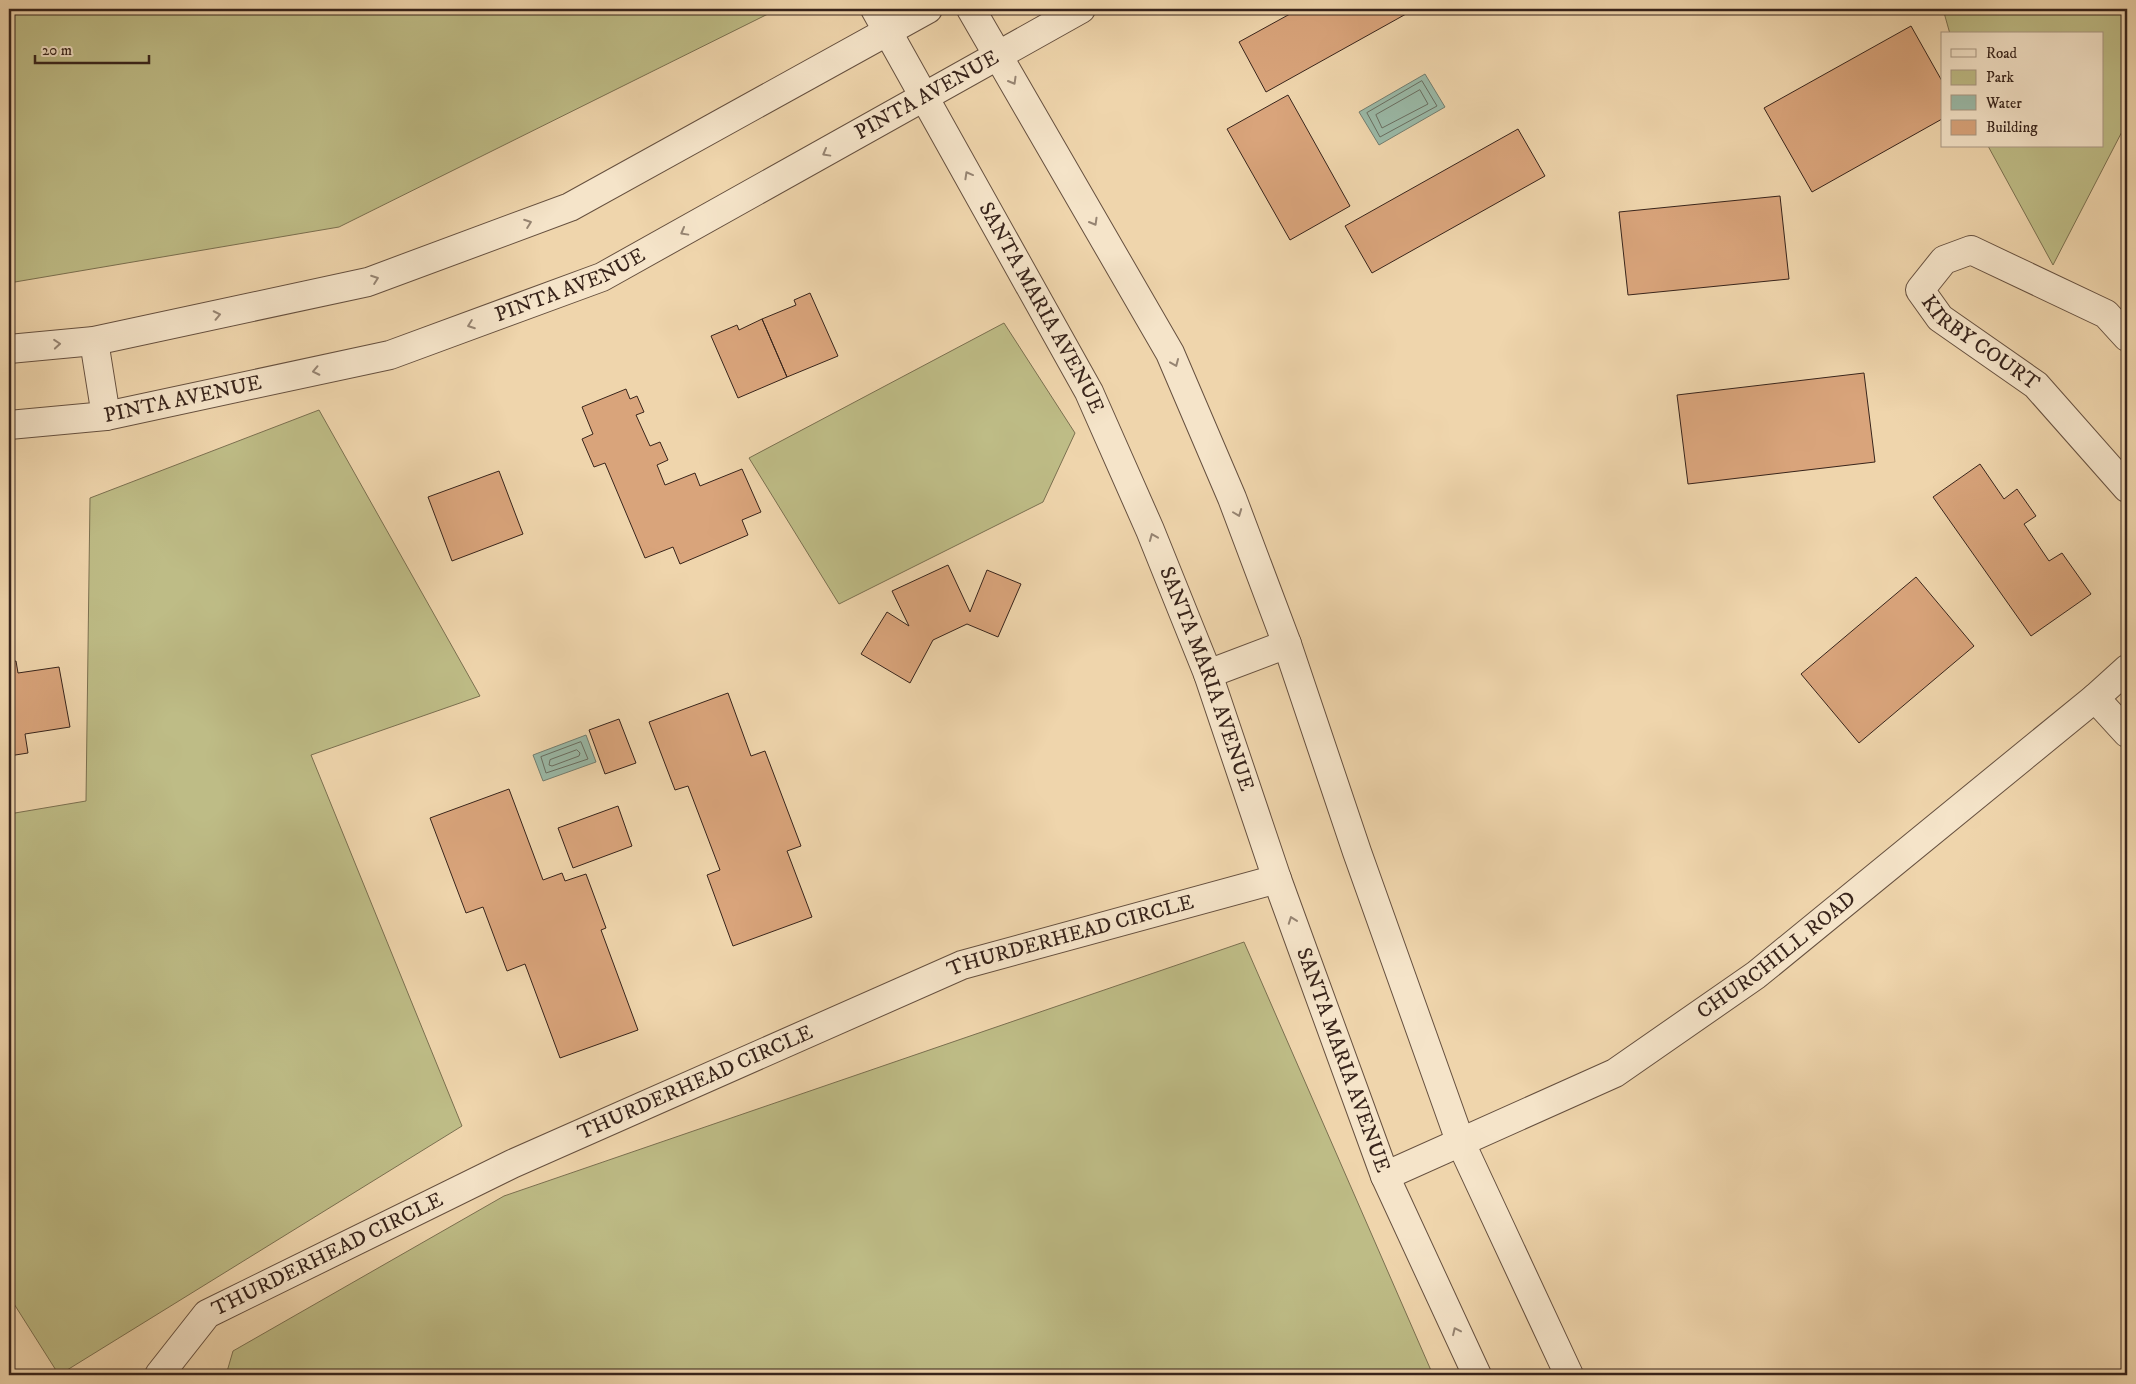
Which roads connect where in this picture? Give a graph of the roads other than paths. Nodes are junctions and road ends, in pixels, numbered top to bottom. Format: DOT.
graph roads {
  1 [pos="928,9"];
  2 [pos="971,9"];
  3 [pos="1082,9"];
  4 [pos="881,20"];
  5 [pos="998,56"];
  6 [pos="925,98"];
  7 [pos="2127,337"];
  8 [pos="94,341"];
  9 [pos="9,349"];
  10 [pos="106,416"];
  11 [pos="9,425"];
  12 [pos="2127,488"];
  13 [pos="1287,644"];
  14 [pos="2127,669"];
  15 [pos="1208,674"];
  16 [pos="2095,698"];
  17 [pos="2127,733"];
  18 [pos="1277,879"];
  19 [pos="1460,1141"];
  20 [pos="1385,1176"];
  21 [pos="159,1375"];
  22 [pos="1477,1375"];
  23 [pos="1569,1375"];
  1 -- 4 [label="street"];
  2 -- 5 [label="street"];
  3 -- 5 [label="street, PINTA AVENUE"];
  4 -- 6 [label="street, SANTA MARIA AVENUE"];
  8 -- 4 [label="street, one-way"];
  5 -- 6 [label="street, PINTA AVENUE"];
  5 -- 13 [label="street, one-way"];
  6 -- 10 [label="street, PINTA AVENUE, one-way"];
  15 -- 6 [label="street, SANTA MARIA AVENUE, one-way"];
  7 -- 12 [label="street, KIRBY COURT"];
  9 -- 8 [label="street, one-way"];
  8 -- 10 [label="street"];
  10 -- 11 [label="street, PINTA AVENUE"];
  13 -- 15 [label="street"];
  13 -- 19 [label="street"];
  14 -- 16 [label="street, CHURCHILL ROAD"];
  15 -- 18 [label="street, SANTA MARIA AVENUE"];
  16 -- 17 [label="street"];
  16 -- 19 [label="street, CHURCHILL ROAD"];
  20 -- 18 [label="street, SANTA MARIA AVENUE, one-way"];
  18 -- 21 [label="street, THURDERHEAD CIRCLE"];
  19 -- 20 [label="street, CHURCHILL ROAD"];
  19 -- 23 [label="street"];
  22 -- 20 [label="street, SANTA MARIA AVENUE, one-way"];
}
